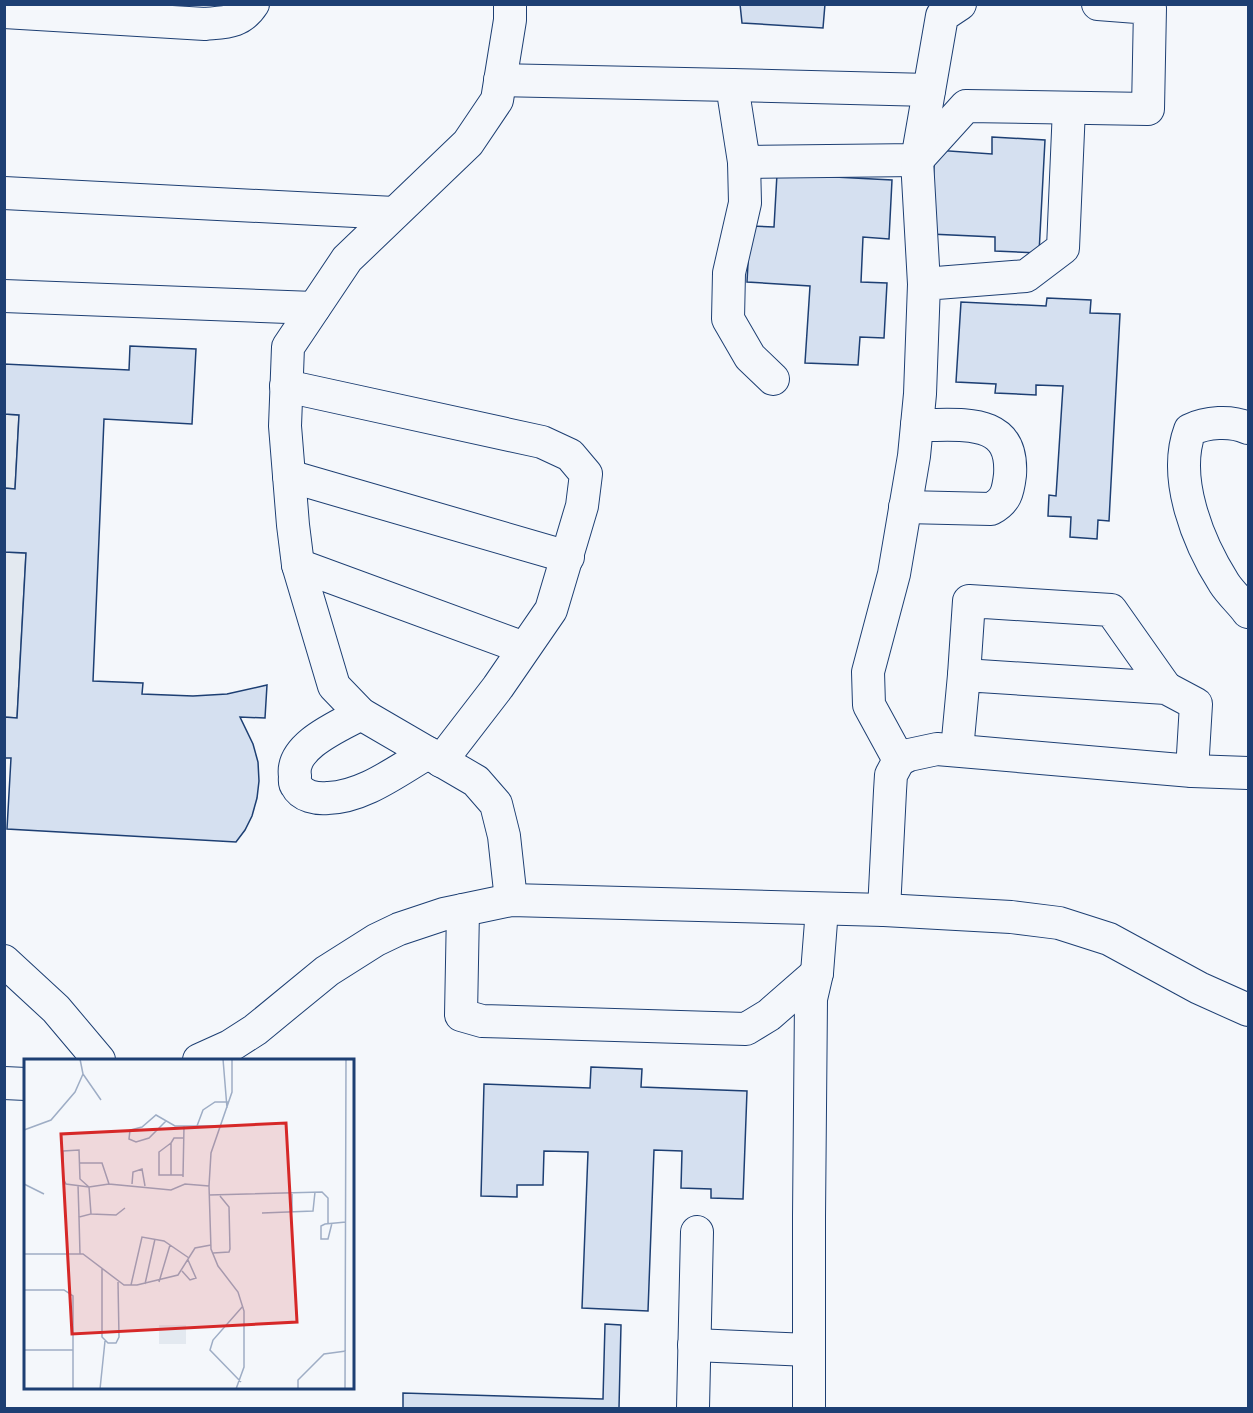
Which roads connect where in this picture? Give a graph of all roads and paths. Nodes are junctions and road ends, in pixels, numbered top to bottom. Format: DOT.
graph roads {
  1 [pos="510,4"];
  2 [pos="960,4"];
  3 [pos="1098,4"];
  4 [pos="250,9"];
  5 [pos="4,12"];
  6 [pos="500,80"];
  7 [pos="732,85"];
  8 [pos="929,90"];
  9 [pos="1069,108"];
  10 [pos="917,160"];
  11 [pos="744,162"];
  12 [pos="4,193"];
  13 [pos="394,213"];
  14 [pos="924,284"];
  15 [pos="4,296"];
  16 [pos="314,308"];
  17 [pos="773,379"];
  18 [pos="285,387"];
  19 [pos="917,425"];
  20 [pos="1248,429"];
  21 [pos="289,476"];
  22 [pos="905,507"];
  23 [pos="568,557"];
  24 [pos="298,565"];
  25 [pos="1248,612"];
  26 [pos="524,648"];
  27 [pos="964,675"];
  28 [pos="1166,688"];
  29 [pos="361,714"];
  30 [pos="957,750"];
  31 [pos="434,757"];
  32 [pos="899,760"];
  33 [pos="1192,771"];
  34 [pos="1248,773"];
  35 [pos="511,900"];
  36 [pos="822,909"];
  37 [pos="463,910"];
  38 [pos="884,910"];
  39 [pos="4,961"];
  40 [pos="817,973"];
  41 [pos="1248,1010"];
  42 [pos="98,1059"];
  43 [pos="201,1059"];
  44 [pos="4,1083"];
  45 [pos="24,1084"];
  46 [pos="697,1232"];
  47 [pos="694,1346"];
  48 [pos="809,1350"];
  49 [pos="693,1408"];
  50 [pos="809,1408"];
  1 -- 6 [label="street"];
  2 -- 8 [label="street"];
  3 -- 9 [label="street"];
  4 -- 5 [label="street"];
  6 -- 7 [label="street"];
  6 -- 13 [label="street"];
  7 -- 8 [label="street"];
  7 -- 11 [label="street"];
  8 -- 10 [label="street"];
  9 -- 10 [label="street"];
  9 -- 14 [label="street"];
  10 -- 11 [label="street"];
  10 -- 14 [label="street"];
  11 -- 17 [label="street"];
  12 -- 13 [label="street"];
  13 -- 16 [label="street"];
  14 -- 19 [label="street"];
  15 -- 16 [label="street"];
  16 -- 18 [label="street"];
  18 -- 21 [label="street"];
  18 -- 23 [label="street"];
  19 -- 22 [label="street"];
  19 -- 22 [label="street"];
  20 -- 25 [label="street"];
  21 -- 23 [label="street"];
  21 -- 24 [label="street"];
  22 -- 32 [label="street"];
  23 -- 26 [label="street"];
  24 -- 26 [label="street"];
  24 -- 29 [label="street"];
  26 -- 31 [label="street"];
  27 -- 28 [label="street"];
  27 -- 28 [label="street"];
  27 -- 30 [label="street"];
  28 -- 33 [label="street"];
  29 -- 31 [label="street"];
  29 -- 31 [label="street"];
  30 -- 32 [label="street"];
  30 -- 33 [label="street"];
  31 -- 35 [label="street"];
  32 -- 38 [label="street"];
  33 -- 34 [label="street"];
  35 -- 36 [label="street"];
  35 -- 37 [label="street"];
  36 -- 38 [label="street"];
  36 -- 40 [label="street"];
  37 -- 40 [label="street"];
  37 -- 43 [label="street"];
  38 -- 41 [label="street"];
  39 -- 42 [label="street"];
  40 -- 48 [label="street"];
  44 -- 45 [label="street"];
  46 -- 47 [label="street"];
  47 -- 48 [label="street"];
  47 -- 49 [label="street"];
  48 -- 50 [label="street"];
}
